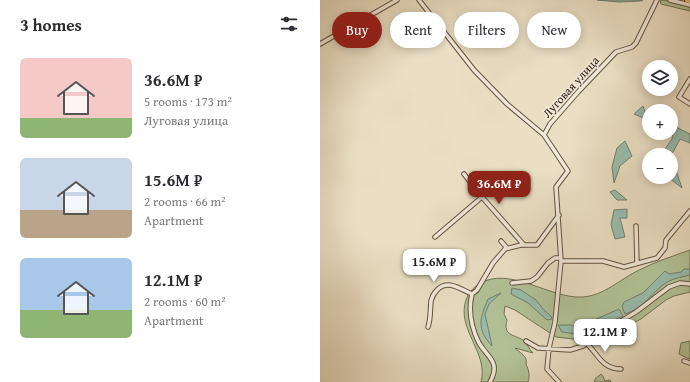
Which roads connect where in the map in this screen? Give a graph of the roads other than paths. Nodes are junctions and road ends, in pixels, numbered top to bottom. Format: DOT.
graph roads {
  1 [pos="397,0"];
  2 [pos="419,0"];
  3 [pos="657,0"];
  4 [pos="670,0"];
  5 [pos="690,5"];
  6 [pos="320,44"];
  7 [pos="690,79"];
  8 [pos="690,104"];
  9 [pos="544,135"];
  10 [pos="464,174"];
  11 [pos="505,176"];
  12 [pos="482,197"];
  13 [pos="690,210"];
  14 [pos="559,215"];
  15 [pos="636,226"];
  16 [pos="435,237"];
  17 [pos="501,241"];
  18 [pos="524,245"];
  19 [pos="508,248"];
  20 [pos="561,260"];
  21 [pos="637,263"];
  22 [pos="512,284"];
  23 [pos="690,284"];
  24 [pos="472,294"];
  25 [pos="428,327"];
  26 [pos="526,341"];
  27 [pos="587,344"];
  28 [pos="549,348"];
  29 [pos="684,361"];
  30 [pos="690,363"];
  31 [pos="621,369"];
  32 [pos="490,382"];
  33 [pos="559,382"];
  1 -- 6 [label="street"];
  2 -- 9 [label="street, Луговая улица"];
  3 -- 9 [label="street, Луговая улица"];
  4 -- 5 [label="street"];
  7 -- 8 [label="street"];
  9 -- 14 [label="street, Луговая улица"];
  10 -- 12 [label="street"];
  11 -- 12 [label="street"];
  12 -- 16 [label="street"];
  12 -- 18 [label="street"];
  13 -- 21 [label="street"];
  14 -- 18 [label="street"];
  14 -- 20 [label="street, Луговая улица"];
  15 -- 21 [label="street"];
  17 -- 19 [label="street"];
  18 -- 19 [label="street"];
  19 -- 24 [label="street"];
  20 -- 21 [label="street"];
  20 -- 22 [label="street"];
  20 -- 28 [label="street, Луговая улица"];
  23 -- 27 [label="street"];
  24 -- 25 [label="street"];
  24 -- 32 [label="street"];
  26 -- 28 [label="street"];
  27 -- 28 [label="street"];
  27 -- 31 [label="street"];
  28 -- 33 [label="street, Луговая улица"];
  29 -- 30 [label="street"];
}
